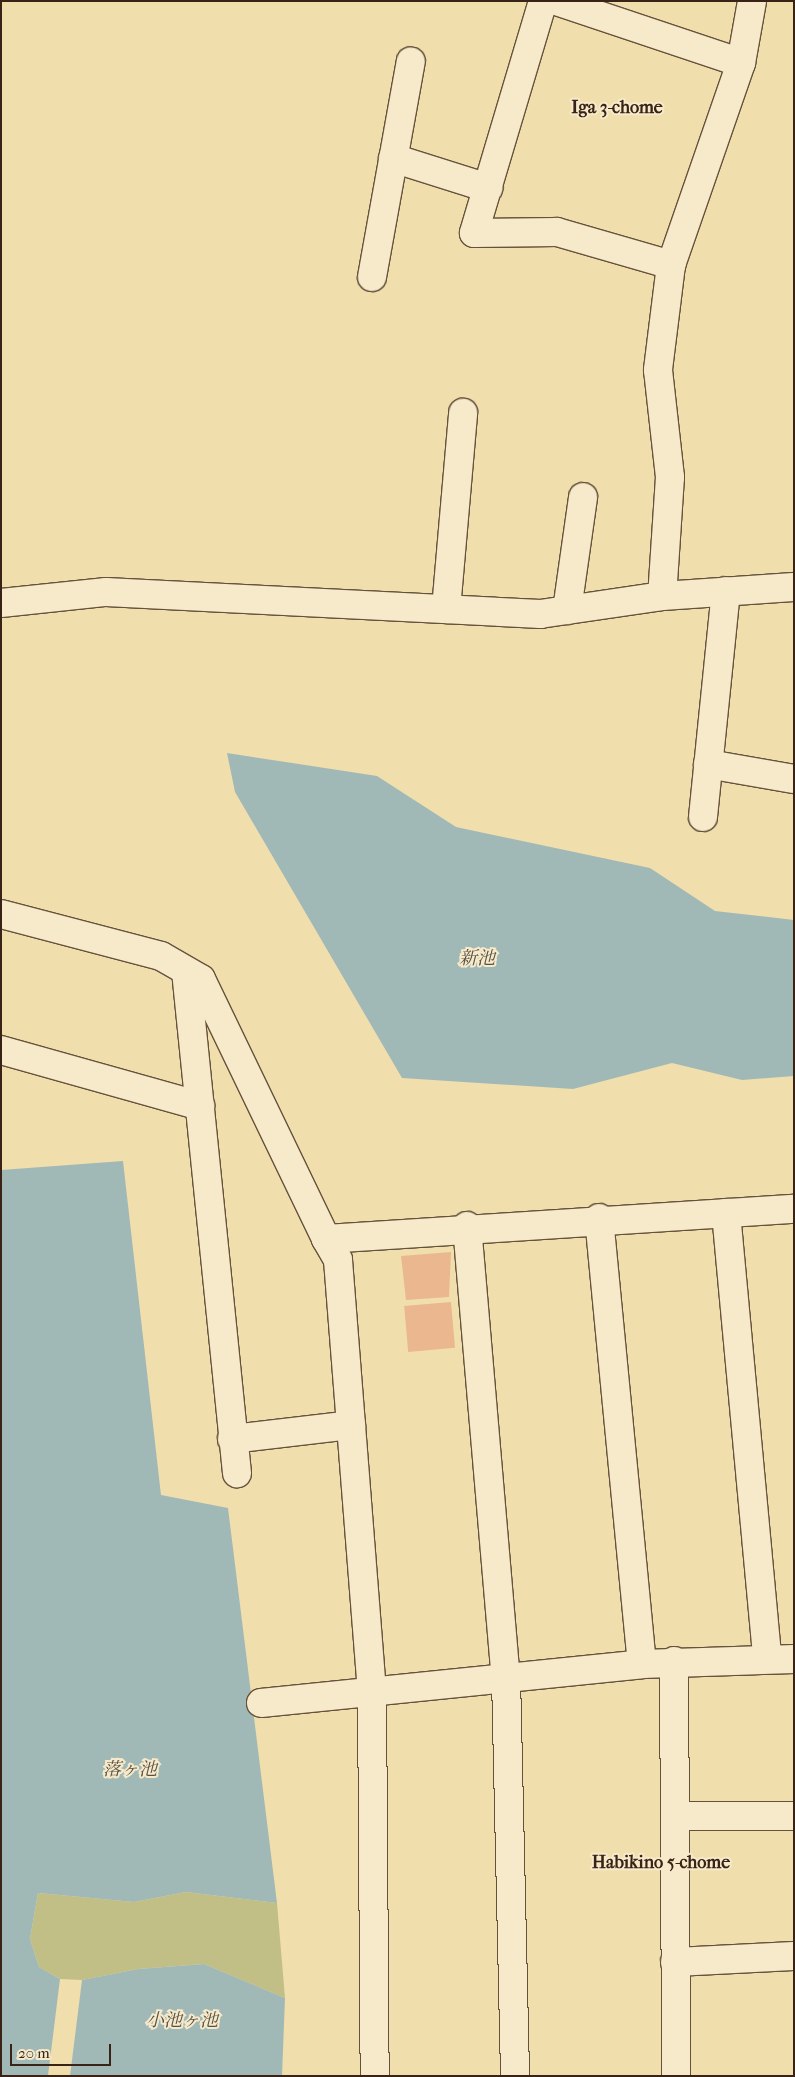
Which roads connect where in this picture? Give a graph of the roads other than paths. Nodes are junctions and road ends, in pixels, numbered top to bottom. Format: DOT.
graph roads {
  1 [pos="543,1"];
  2 [pos="556,1"];
  3 [pos="752,1"];
  4 [pos="610,10"];
  5 [pos="411,62"];
  6 [pos="741,63"];
  7 [pos="393,158"];
  8 [pos="488,188"];
  9 [pos="671,265"];
  10 [pos="372,278"];
  11 [pos="463,413"];
  12 [pos="583,497"];
  13 [pos="794,587"];
  14 [pos="726,591"];
  15 [pos="662,596"];
  16 [pos="1,603"];
  17 [pos="446,609"];
  18 [pos="567,610"];
  19 [pos="708,764"];
  20 [pos="794,779"];
  21 [pos="703,817"];
  22 [pos="1,914"];
  23 [pos="186,970"];
  24 [pos="1,1050"];
  25 [pos="200,1106"];
  26 [pos="794,1209"];
  27 [pos="726,1212"];
  28 [pos="599,1218"];
  29 [pos="467,1226"];
  30 [pos="326,1239"];
  31 [pos="351,1425"];
  32 [pos="232,1439"];
  33 [pos="237,1473"];
  34 [pos="767,1659"];
  35 [pos="794,1659"];
  36 [pos="674,1661"];
  37 [pos="642,1664"];
  38 [pos="506,1677"];
  39 [pos="372,1693"];
  40 [pos="261,1703"];
  41 [pos="676,1816"];
  42 [pos="794,1816"];
  43 [pos="794,1956"];
  44 [pos="676,1962"];
  45 [pos="375,2076"];
  46 [pos="515,2076"];
  47 [pos="676,2076"];
  1 -- 8 [label="street"];
  2 -- 4 [label="street"];
  3 -- 6 [label="street"];
  4 -- 6 [label="street"];
  5 -- 7 [label="street"];
  6 -- 9 [label="street"];
  7 -- 8 [label="street"];
  7 -- 10 [label="street"];
  8 -- 9 [label="street"];
  9 -- 15 [label="street"];
  11 -- 17 [label="street"];
  12 -- 18 [label="street"];
  13 -- 14 [label="street"];
  14 -- 15 [label="street"];
  14 -- 19 [label="street"];
  15 -- 18 [label="street"];
  16 -- 17 [label="street"];
  17 -- 18 [label="street"];
  19 -- 20 [label="street"];
  19 -- 21 [label="street"];
  22 -- 23 [label="street"];
  23 -- 25 [label="street"];
  23 -- 30 [label="street"];
  24 -- 25 [label="street"];
  25 -- 32 [label="street"];
  26 -- 27 [label="street"];
  27 -- 28 [label="street"];
  27 -- 34 [label="street"];
  28 -- 29 [label="street"];
  28 -- 37 [label="street"];
  29 -- 30 [label="street"];
  29 -- 38 [label="street"];
  30 -- 31 [label="street"];
  31 -- 32 [label="street"];
  31 -- 39 [label="street"];
  32 -- 33 [label="street"];
  34 -- 35 [label="street"];
  34 -- 36 [label="street"];
  36 -- 37 [label="street"];
  36 -- 41 [label="street"];
  37 -- 38 [label="street"];
  38 -- 39 [label="street"];
  38 -- 46 [label="street"];
  39 -- 40 [label="street"];
  39 -- 45 [label="street"];
  41 -- 42 [label="street"];
  41 -- 44 [label="street"];
  43 -- 44 [label="street"];
  44 -- 47 [label="street"];
}
